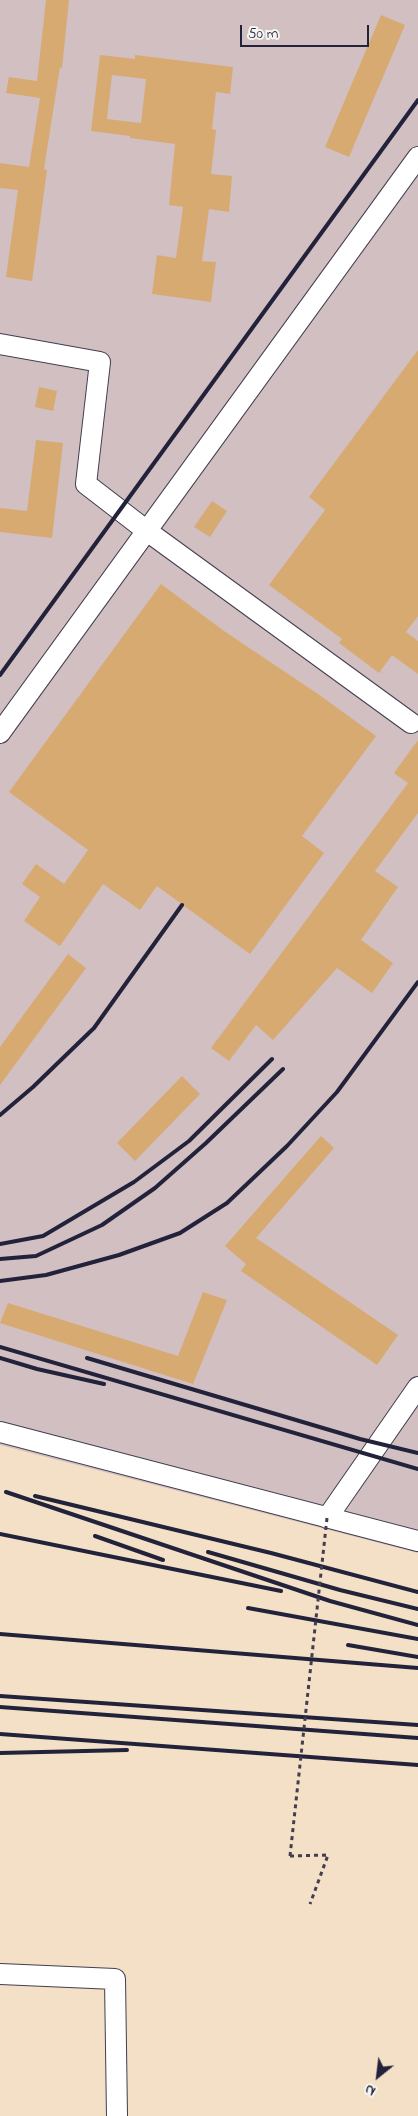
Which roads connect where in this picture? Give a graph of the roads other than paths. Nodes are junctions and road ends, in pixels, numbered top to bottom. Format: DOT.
graph roads {
  1 [pos="418,157"];
  2 [pos="0,344"];
  3 [pos="146,531"];
  4 [pos="411,723"];
  5 [pos="0,733"];
  6 [pos="418,1386"];
  7 [pos="0,1432"];
  8 [pos="328,1518"];
  9 [pos="418,1542"];
  10 [pos="0,1974"];
  11 [pos="117,2116"];
  1 -- 3 [label="street"];
  2 -- 3 [label="street"];
  3 -- 4 [label="street"];
  3 -- 5 [label="street"];
  6 -- 8 [label="street"];
  7 -- 8 [label="street"];
  8 -- 9 [label="street"];
  10 -- 11 [label="street"];
}
